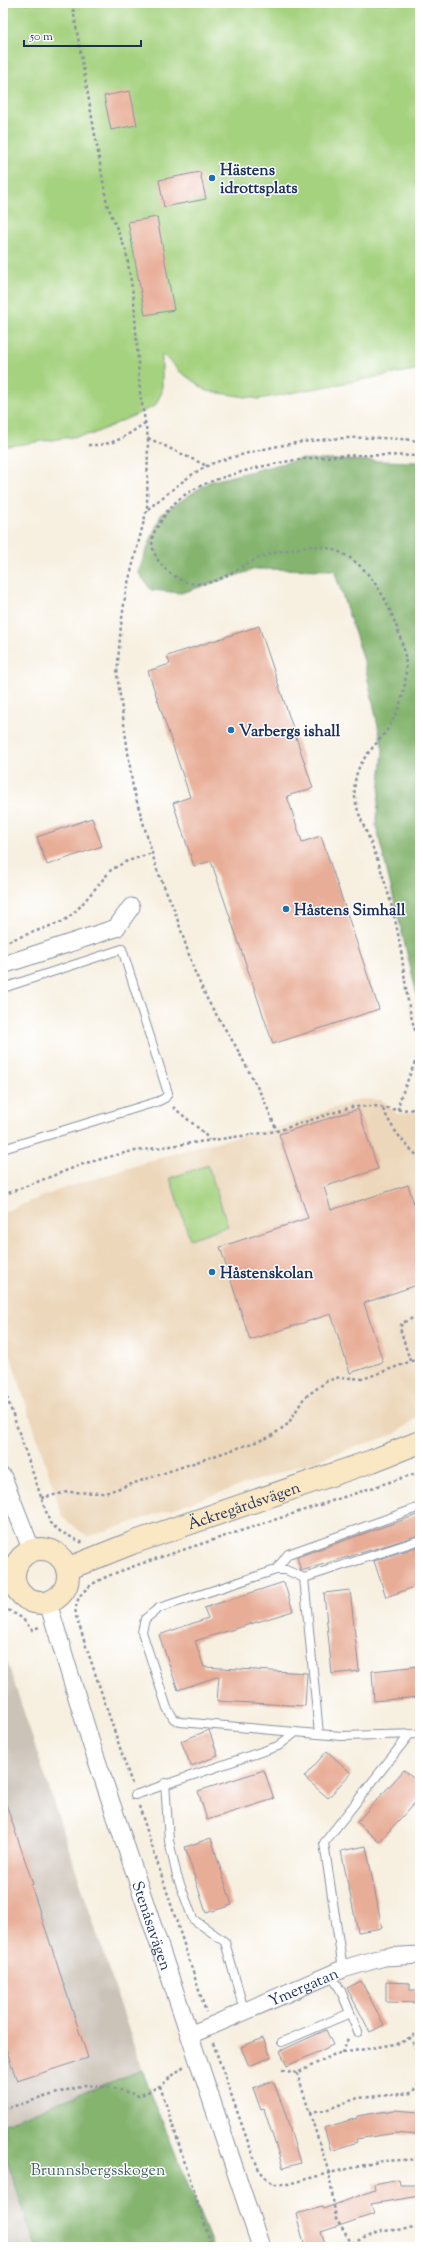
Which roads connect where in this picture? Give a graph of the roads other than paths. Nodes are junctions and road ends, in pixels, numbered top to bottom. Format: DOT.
graph roads {
  1 [pos="131,907"];
  2 [pos="3,965"];
  3 [pos="3,988"];
  4 [pos="3,1149"];
  5 [pos="420,1442"];
  6 [pos="3,1477"];
  7 [pos="420,1507"];
  8 [pos="420,1540"];
  9 [pos="32,1551"];
  10 [pos="67,1569"];
  11 [pos="276,1570"];
  12 [pos="304,1578"];
  13 [pos="9,1585"];
  14 [pos="48,1603"];
  15 [pos="296,1732"];
  16 [pos="319,1734"];
  17 [pos="410,1734"];
  18 [pos="420,1734"];
  19 [pos="165,1784"];
  20 [pos="135,1795"];
  21 [pos="420,1955"];
  22 [pos="337,1971"];
  23 [pos="244,2010"];
  24 [pos="350,2013"];
  25 [pos="358,2032"];
  26 [pos="190,2035"];
  27 [pos="282,2042"];
  28 [pos="261,2247"];
  1 -- 2 [label="street"];
  3 -- 4 [label="lane"];
  5 -- 10 [label="street, Äckregårdsvägen"];
  6 -- 9 [label="street"];
  7 -- 11 [label="lane"];
  8 -- 12 [label="lane"];
  9 -- 10 [label="street"];
  9 -- 13 [label="street"];
  10 -- 14 [label="street"];
  11 -- 12 [label="lane"];
  11 -- 15 [label="lane"];
  12 -- 16 [label="lane"];
  13 -- 14 [label="street"];
  14 -- 26 [label="street, Stenåsavägen"];
  15 -- 16 [label="lane"];
  15 -- 19 [label="lane"];
  16 -- 17 [label="lane"];
  17 -- 18 [label="lane"];
  17 -- 22 [label="lane"];
  19 -- 20 [label="lane"];
  19 -- 23 [label="lane"];
  21 -- 22 [label="street, Ymergatan"];
  22 -- 23 [label="street, Ymergatan"];
  22 -- 24 [label="lane"];
  23 -- 26 [label="street, Ymergatan"];
  24 -- 25 [label="lane"];
  24 -- 27 [label="lane"];
  26 -- 28 [label="street, Stenåsavägen"];
}
